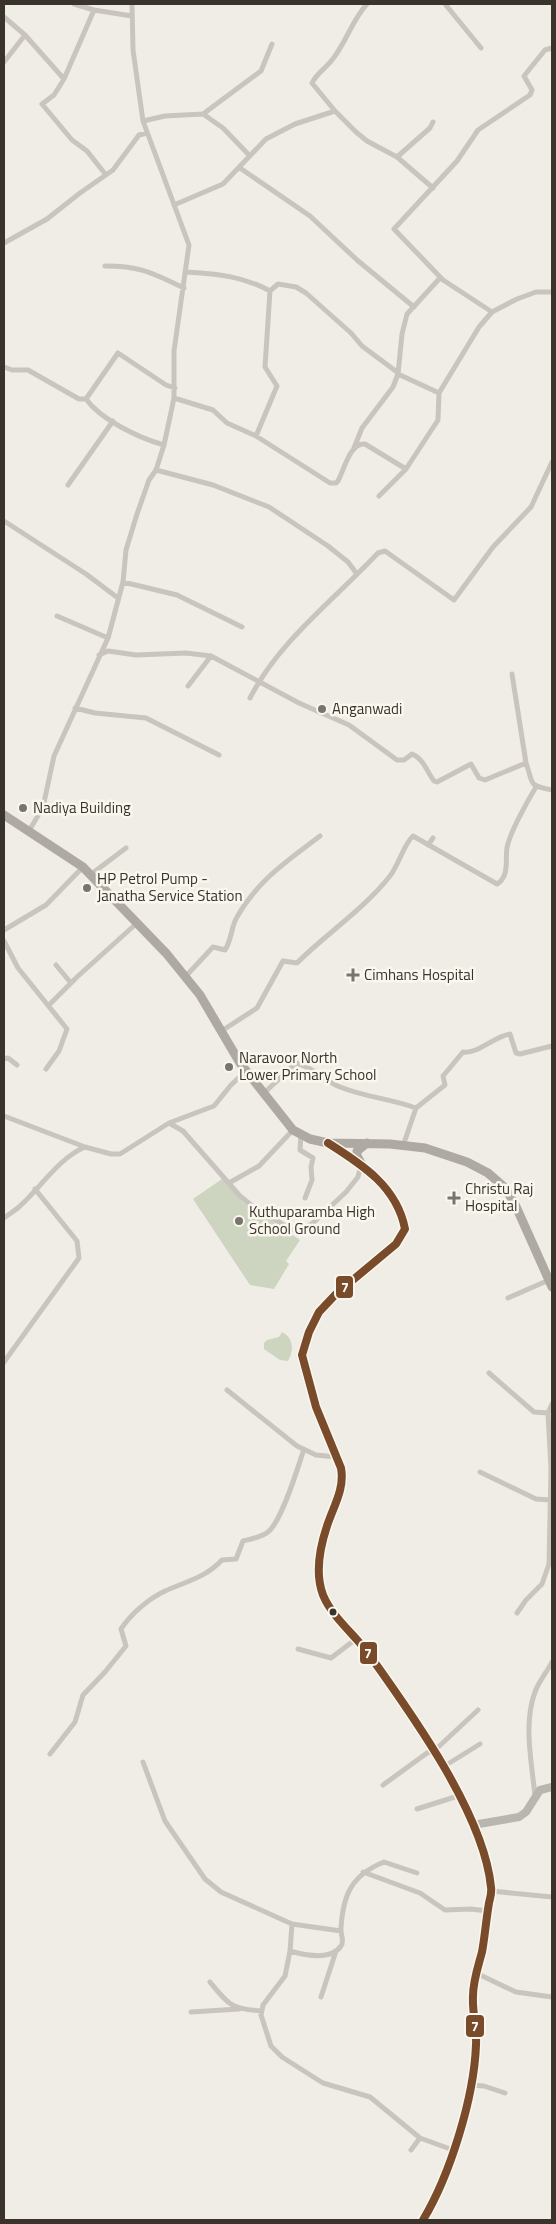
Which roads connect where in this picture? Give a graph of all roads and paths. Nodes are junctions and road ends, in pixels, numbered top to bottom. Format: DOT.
graph roads {
  1 [pos="74,4"];
  2 [pos="132,4"];
  3 [pos="368,4"];
  4 [pos="444,4"];
  5 [pos="94,10"];
  6 [pos="132,16"];
  7 [pos="4,17"];
  8 [pos="25,35"];
  9 [pos="272,44"];
  10 [pos="481,48"];
  11 [pos="552,48"];
  12 [pos="4,62"];
  13 [pos="64,79"];
  14 [pos="336,111"];
  15 [pos="203,114"];
  16 [pos="143,121"];
  17 [pos="433,122"];
  18 [pos="147,132"];
  19 [pos="250,156"];
  20 [pos="398,157"];
  21 [pos="240,168"];
  22 [pos="106,175"];
  23 [pos="432,188"];
  24 [pos="174,206"];
  25 [pos="4,243"];
  26 [pos="105,266"];
  27 [pos="187,272"];
  28 [pos="440,278"];
  29 [pos="184,288"];
  30 [pos="270,291"];
  31 [pos="552,292"];
  32 [pos="414,306"];
  33 [pos="492,312"];
  34 [pos="4,367"];
  35 [pos="398,373"];
  36 [pos="175,388"];
  37 [pos="439,393"];
  38 [pos="174,398"];
  39 [pos="86,399"];
  40 [pos="113,421"];
  41 [pos="256,436"];
  42 [pos="164,445"];
  43 [pos="354,448"];
  44 [pos="552,462"];
  45 [pos="406,469"];
  46 [pos="156,470"];
  47 [pos="68,486"];
  48 [pos="379,496"];
  49 [pos="4,521"];
  50 [pos="357,574"];
  51 [pos="123,582"];
  52 [pos="118,598"];
  53 [pos="57,616"];
  54 [pos="242,627"];
  55 [pos="108,638"];
  56 [pos="98,655"];
  57 [pos="211,656"];
  58 [pos="512,674"];
  59 [pos="258,682"];
  60 [pos="188,686"];
  61 [pos="250,698"];
  62 [pos="75,708"];
  63 [pos="219,755"];
  64 [pos="526,763"];
  65 [pos="536,787"];
  66 [pos="552,790"];
  67 [pos="4,816"];
  68 [pos="29,831"];
  69 [pos="320,836"];
  70 [pos="433,838"];
  71 [pos="428,845"];
  72 [pos="126,848"];
  73 [pos="83,867"];
  74 [pos="90,875"];
  75 [pos="138,922"];
  76 [pos="4,930"];
  77 [pos="4,941"];
  78 [pos="56,965"];
  79 [pos="186,976"];
  80 [pos="71,983"];
  81 [pos="49,1005"];
  82 [pos="220,1032"];
  83 [pos="552,1046"];
  84 [pos="4,1059"];
  85 [pos="17,1065"];
  86 [pos="46,1069"];
  87 [pos="246,1071"];
  88 [pos="263,1094"];
  89 [pos="416,1108"];
  90 [pos="4,1116"];
  91 [pos="169,1124"];
  92 [pos="297,1132"];
  93 [pos="328,1143"];
  94 [pos="356,1143"];
  95 [pos="368,1143"];
  96 [pos="403,1146"];
  97 [pos="85,1147"];
  98 [pos="352,1158"];
  99 [pos="362,1164"];
  100 [pos="230,1184"];
  101 [pos="35,1189"];
  102 [pos="305,1198"];
  103 [pos="4,1218"];
  104 [pos="550,1283"];
  105 [pos="508,1298"];
  106 [pos="4,1362"];
  107 [pos="489,1372"];
  108 [pos="227,1390"];
  109 [pos="552,1404"];
  110 [pos="548,1413"];
  111 [pos="304,1449"];
  112 [pos="336,1457"];
  113 [pos="480,1472"];
  114 [pos="550,1500"];
  115 [pos="517,1613"];
  116 [pos="356,1639"];
  117 [pos="298,1649"];
  118 [pos="552,1662"];
  119 [pos="478,1710"];
  120 [pos="480,1744"];
  121 [pos="434,1751"];
  122 [pos="50,1754"];
  123 [pos="143,1762"];
  124 [pos="443,1767"];
  125 [pos="383,1785"];
  126 [pos="552,1787"];
  127 [pos="458,1796"];
  128 [pos="535,1796"];
  129 [pos="417,1809"];
  130 [pos="473,1825"];
  131 [pos="363,1872"];
  132 [pos="417,1872"];
  133 [pos="491,1891"];
  134 [pos="552,1897"];
  135 [pos="488,1911"];
  136 [pos="292,1924"];
  137 [pos="341,1931"];
  138 [pos="290,1951"];
  139 [pos="336,1951"];
  140 [pos="476,1973"];
  141 [pos="210,1982"];
  142 [pos="321,1997"];
  143 [pos="552,1997"];
  144 [pos="240,2009"];
  145 [pos="262,2011"];
  146 [pos="191,2012"];
  147 [pos="470,2085"];
  148 [pos="505,2093"];
  149 [pos="420,2138"];
  150 [pos="411,2150"];
  151 [pos="453,2150"];
  152 [pos="423,2220"];
  1 -- 5 [label="street"];
  2 -- 6 [label="street"];
  3 -- 14 [label="street"];
  4 -- 10 [label="street"];
  5 -- 6 [label="street"];
  5 -- 13 [label="street"];
  6 -- 16 [label="street"];
  7 -- 8 [label="street"];
  8 -- 12 [label="street"];
  8 -- 13 [label="street"];
  9 -- 15 [label="street"];
  11 -- 23 [label="street"];
  13 -- 22 [label="street"];
  14 -- 19 [label="street"];
  14 -- 20 [label="street"];
  15 -- 16 [label="street"];
  15 -- 19 [label="street"];
  16 -- 18 [label="street"];
  17 -- 20 [label="street"];
  18 -- 22 [label="street"];
  18 -- 24 [label="street"];
  19 -- 21 [label="street"];
  20 -- 23 [label="street"];
  21 -- 24 [label="street"];
  21 -- 32 [label="street"];
  22 -- 25 [label="street"];
  23 -- 28 [label="street"];
  24 -- 27 [label="street"];
  26 -- 29 [label="street"];
  27 -- 29 [label="street"];
  27 -- 30 [label="street"];
  28 -- 32 [label="street"];
  28 -- 33 [label="street"];
  29 -- 36 [label="street"];
  30 -- 35 [label="street"];
  30 -- 41 [label="street"];
  31 -- 33 [label="street"];
  32 -- 35 [label="street"];
  33 -- 37 [label="street"];
  34 -- 39 [label="street"];
  35 -- 37 [label="street"];
  35 -- 43 [label="street"];
  36 -- 38 [label="street"];
  36 -- 39 [label="street"];
  37 -- 45 [label="street"];
  38 -- 41 [label="street"];
  38 -- 42 [label="street"];
  39 -- 40 [label="street"];
  40 -- 42 [label="street"];
  40 -- 47 [label="street"];
  41 -- 43 [label="street"];
  42 -- 46 [label="street"];
  43 -- 45 [label="street"];
  44 -- 50 [label="street"];
  45 -- 48 [label="street"];
  46 -- 50 [label="street"];
  46 -- 51 [label="street"];
  49 -- 52 [label="street"];
  50 -- 59 [label="street"];
  51 -- 52 [label="street"];
  51 -- 54 [label="street"];
  52 -- 55 [label="street"];
  53 -- 55 [label="street"];
  55 -- 56 [label="street"];
  56 -- 57 [label="street"];
  56 -- 62 [label="street"];
  57 -- 59 [label="street"];
  57 -- 60 [label="street"];
  58 -- 64 [label="street"];
  59 -- 61 [label="street"];
  59 -- 64 [label="street"];
  62 -- 63 [label="street"];
  62 -- 68 [label="street"];
  64 -- 65 [label="street"];
  65 -- 66 [label="street"];
  65 -- 71 [label="street"];
  67 -- 68 [label="main road"];
  68 -- 73 [label="main road"];
  69 -- 79 [label="street"];
  70 -- 71 [label="street"];
  71 -- 82 [label="street"];
  72 -- 74 [label="street"];
  73 -- 74 [label="main road"];
  73 -- 76 [label="street"];
  74 -- 75 [label="main road"];
  75 -- 79 [label="main road"];
  75 -- 80 [label="street"];
  77 -- 81 [label="street"];
  78 -- 80 [label="street"];
  79 -- 82 [label="main road"];
  80 -- 81 [label="street"];
  81 -- 86 [label="street"];
  82 -- 87 [label="main road"];
  83 -- 89 [label="street"];
  84 -- 85 [label="street"];
  87 -- 88 [label="main road"];
  87 -- 91 [label="street"];
  88 -- 89 [label="street"];
  88 -- 92 [label="main road"];
  89 -- 96 [label="street"];
  90 -- 97 [label="street"];
  91 -- 97 [label="street"];
  91 -- 100 [label="street"];
  92 -- 93 [label="main road"];
  92 -- 100 [label="street"];
  92 -- 102 [label="street"];
  93 -- 94 [label="main road"];
  93 -- 98 [label="main road"];
  94 -- 95 [label="main road"];
  94 -- 98 [label="main road"];
  95 -- 96 [label="main road"];
  95 -- 99 [label="main road"];
  96 -- 104 [label="main road"];
  97 -- 101 [label="street"];
  98 -- 99 [label="main road"];
  99 -- 100 [label="street"];
  99 -- 112 [label="main road"];
  101 -- 103 [label="street"];
  101 -- 106 [label="street"];
  104 -- 105 [label="street"];
  107 -- 110 [label="street"];
  108 -- 111 [label="street"];
  109 -- 110 [label="street"];
  110 -- 114 [label="street"];
  111 -- 112 [label="street"];
  111 -- 122 [label="street"];
  112 -- 116 [label="main road"];
  113 -- 114 [label="street"];
  114 -- 115 [label="street"];
  116 -- 117 [label="street"];
  116 -- 121 [label="main road"];
  118 -- 128 [label="street"];
  119 -- 121 [label="street"];
  120 -- 124 [label="street"];
  121 -- 124 [label="main road"];
  121 -- 125 [label="street"];
  123 -- 136 [label="street"];
  124 -- 127 [label="main road"];
  126 -- 128 [label="main road"];
  127 -- 129 [label="street"];
  127 -- 130 [label="main road"];
  128 -- 130 [label="main road"];
  130 -- 133 [label="main road"];
  131 -- 132 [label="street"];
  131 -- 135 [label="street"];
  131 -- 137 [label="street"];
  133 -- 134 [label="street"];
  133 -- 135 [label="main road"];
  135 -- 140 [label="main road"];
  136 -- 137 [label="street"];
  136 -- 138 [label="street"];
  137 -- 139 [label="street"];
  138 -- 139 [label="street"];
  138 -- 145 [label="street"];
  139 -- 142 [label="street"];
  140 -- 143 [label="street"];
  140 -- 147 [label="main road"];
  141 -- 144 [label="street"];
  144 -- 145 [label="street"];
  144 -- 146 [label="street"];
  145 -- 149 [label="street"];
  147 -- 148 [label="street"];
  147 -- 151 [label="main road"];
  149 -- 150 [label="street"];
  149 -- 151 [label="street"];
  151 -- 152 [label="main road"];
}
